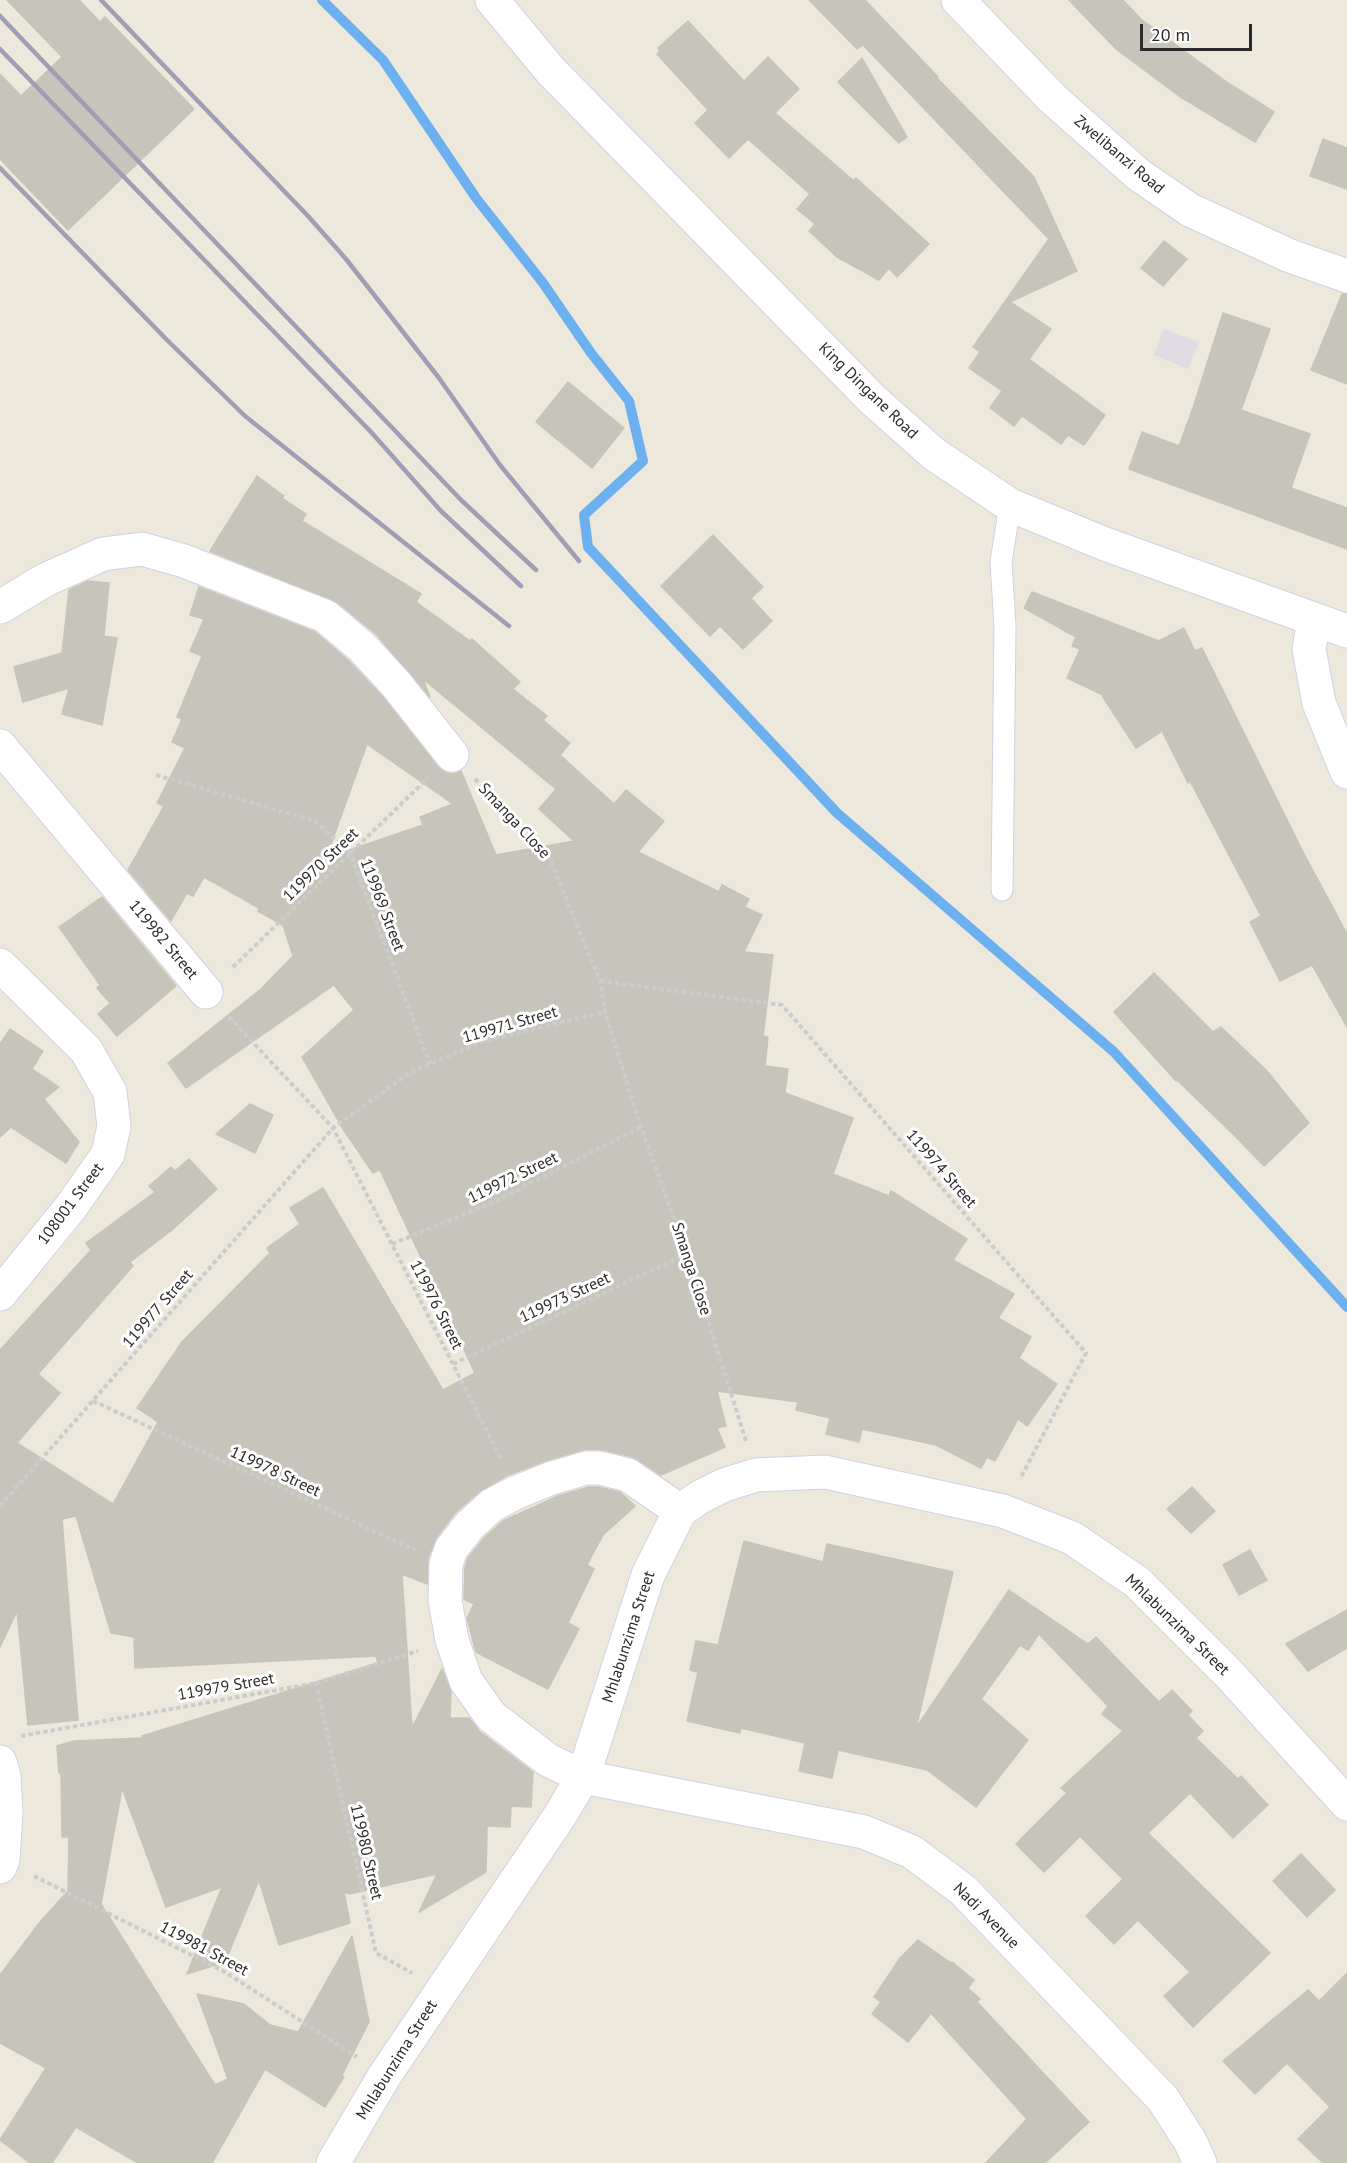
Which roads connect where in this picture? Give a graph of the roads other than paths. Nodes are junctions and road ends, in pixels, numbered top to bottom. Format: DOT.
graph roads {
  1 [pos="492,0"];
  2 [pos="958,0"];
  3 [pos="1347,276"];
  4 [pos="1010,505"];
  5 [pos="0,607"];
  6 [pos="1314,620"];
  7 [pos="1347,631"];
  8 [pos="0,746"];
  9 [pos="452,755"];
  10 [pos="1347,772"];
  11 [pos="1002,890"];
  12 [pos="0,965"];
  13 [pos="206,992"];
  14 [pos="0,1294"];
  15 [pos="680,1511"];
  16 [pos="6,1750"];
  17 [pos="583,1777"];
  18 [pos="1347,1804"];
  19 [pos="2,1864"];
  20 [pos="333,2163"];
  21 [pos="1200,2163"];
  1 -- 4 [label="street, King Dingane Road"];
  2 -- 3 [label="street, Zwelibanzi Road"];
  4 -- 6 [label="street, King Dingane Road"];
  4 -- 11 [label="lane"];
  5 -- 9 [label="street"];
  6 -- 7 [label="street, King Dingane Road"];
  6 -- 10 [label="street"];
  8 -- 13 [label="street, 119982 Street"];
  12 -- 14 [label="street, 108001 Street"];
  15 -- 17 [label="street, Mhlabunzima Street"];
  15 -- 17 [label="street, Nadi Avenue"];
  15 -- 18 [label="street, Mhlabunzima Street"];
  16 -- 19 [label="street"];
  17 -- 20 [label="street, Mhlabunzima Street"];
  17 -- 21 [label="street, Nadi Avenue"];
}
